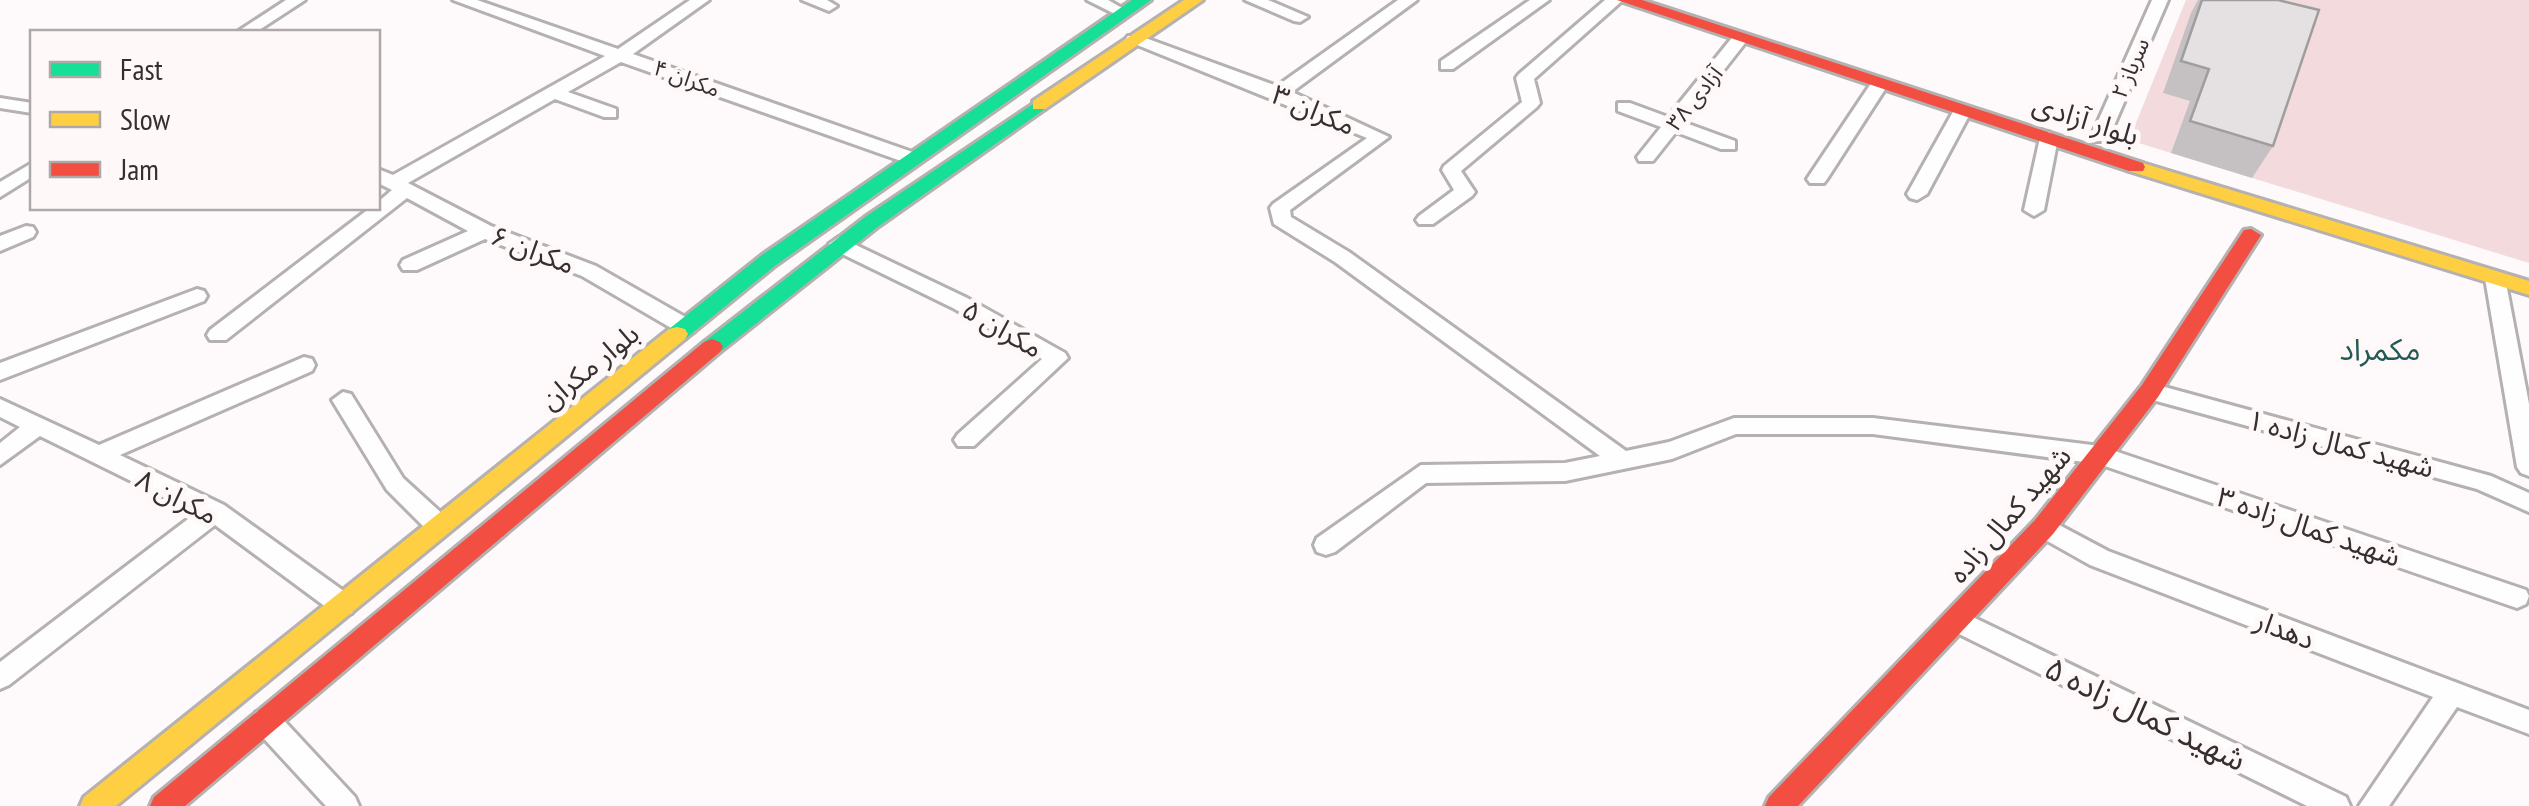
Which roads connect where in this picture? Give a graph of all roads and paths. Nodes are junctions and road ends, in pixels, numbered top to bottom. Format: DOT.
graph roads {
  1 [pos="297,0"];
  2 [pos="461,0"];
  3 [pos="701,0"];
  4 [pos="810,0"];
  5 [pos="1095,0"];
  6 [pos="1195,0"];
  7 [pos="1253,0"];
  8 [pos="1409,0"];
  9 [pos="1541,0"];
  10 [pos="1616,0"];
  11 [pos="1625,0"];
  12 [pos="1672,0"];
  13 [pos="2160,0"];
  14 [pos="829,6"];
  15 [pos="1133,7"];
  16 [pos="1300,16"];
  17 [pos="248,30"];
  18 [pos="1742,38"];
  19 [pos="1134,40"];
  20 [pos="622,54"];
  21 [pos="1447,65"];
  22 [pos="1880,83"];
  23 [pos="552,92"];
  24 [pos="1280,93"];
  25 [pos="0,103"];
  26 [pos="1624,107"];
  27 [pos="30,108"];
  28 [pos="1962,110"];
  29 [pos="610,113"];
  30 [pos="1672,124"];
  31 [pos="2100,136"];
  32 [pos="2049,138"];
  33 [pos="1728,145"];
  34 [pos="1646,157"];
  35 [pos="912,158"];
  36 [pos="30,170"];
  37 [pos="1817,179"];
  38 [pos="2181,182"];
  39 [pos="392,183"];
  40 [pos="0,192"];
  41 [pos="1917,194"];
  42 [pos="361,210"];
  43 [pos="2034,210"];
  44 [pos="1426,220"];
  45 [pos="2325,226"];
  46 [pos="484,231"];
  47 [pos="26,232"];
  48 [pos="2251,235"];
  49 [pos="0,244"];
  50 [pos="840,244"];
  51 [pos="410,264"];
  52 [pos="2529,270"];
  53 [pos="2496,278"];
  54 [pos="2529,288"];
  55 [pos="197,296"];
  56 [pos="686,327"];
  57 [pos="218,335"];
  58 [pos="304,365"];
  59 [pos="0,372"];
  60 [pos="2150,391"];
  61 [pos="343,400"];
  62 [pos="0,407"];
  63 [pos="36,426"];
  64 [pos="966,440"];
  65 [pos="2100,455"];
  66 [pos="0,456"];
  67 [pos="97,456"];
  68 [pos="1622,460"];
  69 [pos="2529,467"];
  70 [pos="2529,502"];
  71 [pos="214,512"];
  72 [pos="439,526"];
  73 [pos="2044,528"];
  74 [pos="1326,545"];
  75 [pos="2518,597"];
  76 [pos="343,605"];
  77 [pos="1956,620"];
  78 [pos="0,677"];
  79 [pos="2451,692"];
  80 [pos="266,721"];
  81 [pos="2529,722"];
  82 [pos="1790,802"];
  83 [pos="94,806"];
  84 [pos="164,806"];
  85 [pos="345,806"];
  86 [pos="2336,806"];
  87 [pos="2373,806"];
  1 -- 17 [label="street"];
  2 -- 20 [label="street, مکران ۴"];
  3 -- 20 [label="street"];
  4 -- 14 [label="street"];
  5 -- 15 [label="street"];
  6 -- 19 [label="main road"];
  7 -- 16 [label="street"];
  8 -- 24 [label="street"];
  9 -- 21 [label="street"];
  10 -- 44 [label="street"];
  11 -- 18 [label="main road, بلوار آزادی"];
  12 -- 31 [label="main road, بلوار آزادی"];
  13 -- 31 [label="street, سرباز ۲"];
  15 -- 35 [label="main road, بلوار مکران"];
  18 -- 22 [label="main road, بلوار آزادی"];
  18 -- 30 [label="street, آزادی ۳۸"];
  19 -- 24 [label="street, مکران ۳"];
  19 -- 50 [label="main road"];
  20 -- 23 [label="street"];
  20 -- 35 [label="street, مکران ۴"];
  22 -- 28 [label="main road, بلوار آزادی"];
  22 -- 37 [label="street"];
  23 -- 29 [label="street"];
  23 -- 39 [label="street"];
  24 -- 68 [label="street, مکران ۳"];
  25 -- 27 [label="street"];
  26 -- 30 [label="street"];
  28 -- 32 [label="main road, بلوار آزادی"];
  28 -- 41 [label="street"];
  30 -- 33 [label="street"];
  30 -- 34 [label="street, آزادی ۳۸"];
  31 -- 52 [label="main road, بلوار آزادی"];
  32 -- 38 [label="main road, بلوار آزادی"];
  32 -- 43 [label="street"];
  35 -- 56 [label="main road, بلوار مکران"];
  36 -- 40 [label="street"];
  38 -- 45 [label="main road, بلوار آزادی"];
  38 -- 48 [label="main road"];
  39 -- 46 [label="street, مکران ۶"];
  42 -- 57 [label="street"];
  45 -- 48 [label="main road"];
  45 -- 53 [label="main road, بلوار آزادی"];
  46 -- 51 [label="street"];
  46 -- 56 [label="street, مکران ۶"];
  47 -- 49 [label="street"];
  48 -- 60 [label="main road, شهید کمال زاده"];
  50 -- 64 [label="street, مکران ۵"];
  50 -- 80 [label="main road"];
  53 -- 54 [label="main road, بلوار آزادی"];
  53 -- 69 [label="street"];
  55 -- 59 [label="street"];
  56 -- 72 [label="main road, بلوار مکران"];
  58 -- 67 [label="street"];
  60 -- 65 [label="main road, شهید کمال زاده"];
  60 -- 70 [label="street, شهید کمال زاده ۱"];
  61 -- 72 [label="street"];
  62 -- 63 [label="street, مکران ۸"];
  63 -- 66 [label="street"];
  63 -- 67 [label="street, مکران ۸"];
  65 -- 68 [label="street, شهید کمال زاده ۳"];
  65 -- 73 [label="main road, شهید کمال زاده"];
  65 -- 75 [label="street, شهید کمال زاده ۳"];
  67 -- 71 [label="street, مکران ۸"];
  68 -- 74 [label="street, شهید کمال زاده ۳"];
  71 -- 76 [label="street, مکران ۸"];
  71 -- 78 [label="street"];
  72 -- 76 [label="main road, بلوار مکران"];
  73 -- 77 [label="main road, شهید کمال زاده"];
  73 -- 79 [label="street, دهدار"];
  76 -- 83 [label="main road, بلوار مکران"];
  77 -- 82 [label="main road, شهید کمال زاده"];
  77 -- 86 [label="street, شهید کمال زاده ۵"];
  79 -- 81 [label="street, دهدار"];
  79 -- 87 [label="street"];
  80 -- 84 [label="main road"];
  80 -- 85 [label="street"];
}
